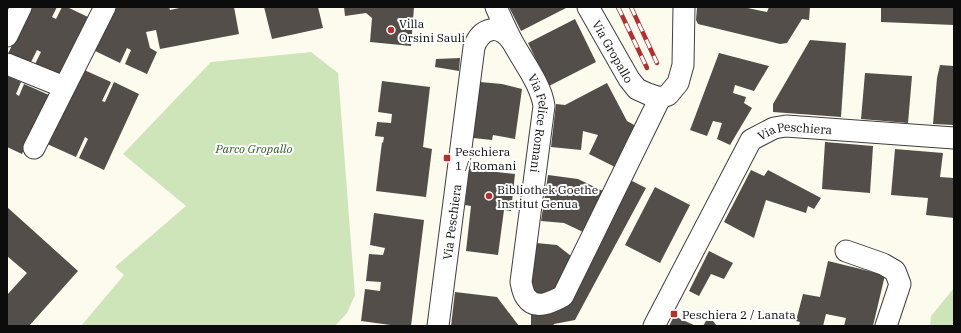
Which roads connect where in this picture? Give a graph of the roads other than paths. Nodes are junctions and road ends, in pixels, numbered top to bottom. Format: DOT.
graph roads {
  1 [pos="21,7"];
  2 [pos="105,7"];
  3 [pos="496,7"];
  4 [pos="588,7"];
  5 [pos="684,7"];
  6 [pos="7,36"];
  7 [pos="511,40"];
  8 [pos="7,64"];
  9 [pos="64,87"];
  10 [pos="660,98"];
  11 [pos="954,138"];
  12 [pos="34,148"];
  13 [pos="846,251"];
  14 [pos="438,326"];
  15 [pos="654,326"];
  16 [pos="886,326"];
  1 -- 6 [label="street"];
  2 -- 9 [label="street"];
  3 -- 7 [label="street, Via Felice Romani"];
  4 -- 10 [label="street, Via Gropallo"];
  5 -- 10 [label="street"];
  7 -- 10 [label="street, Via Felice Romani"];
  7 -- 14 [label="street, Via Peschiera"];
  8 -- 9 [label="street"];
  9 -- 12 [label="street"];
  11 -- 15 [label="street, Via Peschiera"];
  13 -- 16 [label="street"];
}
